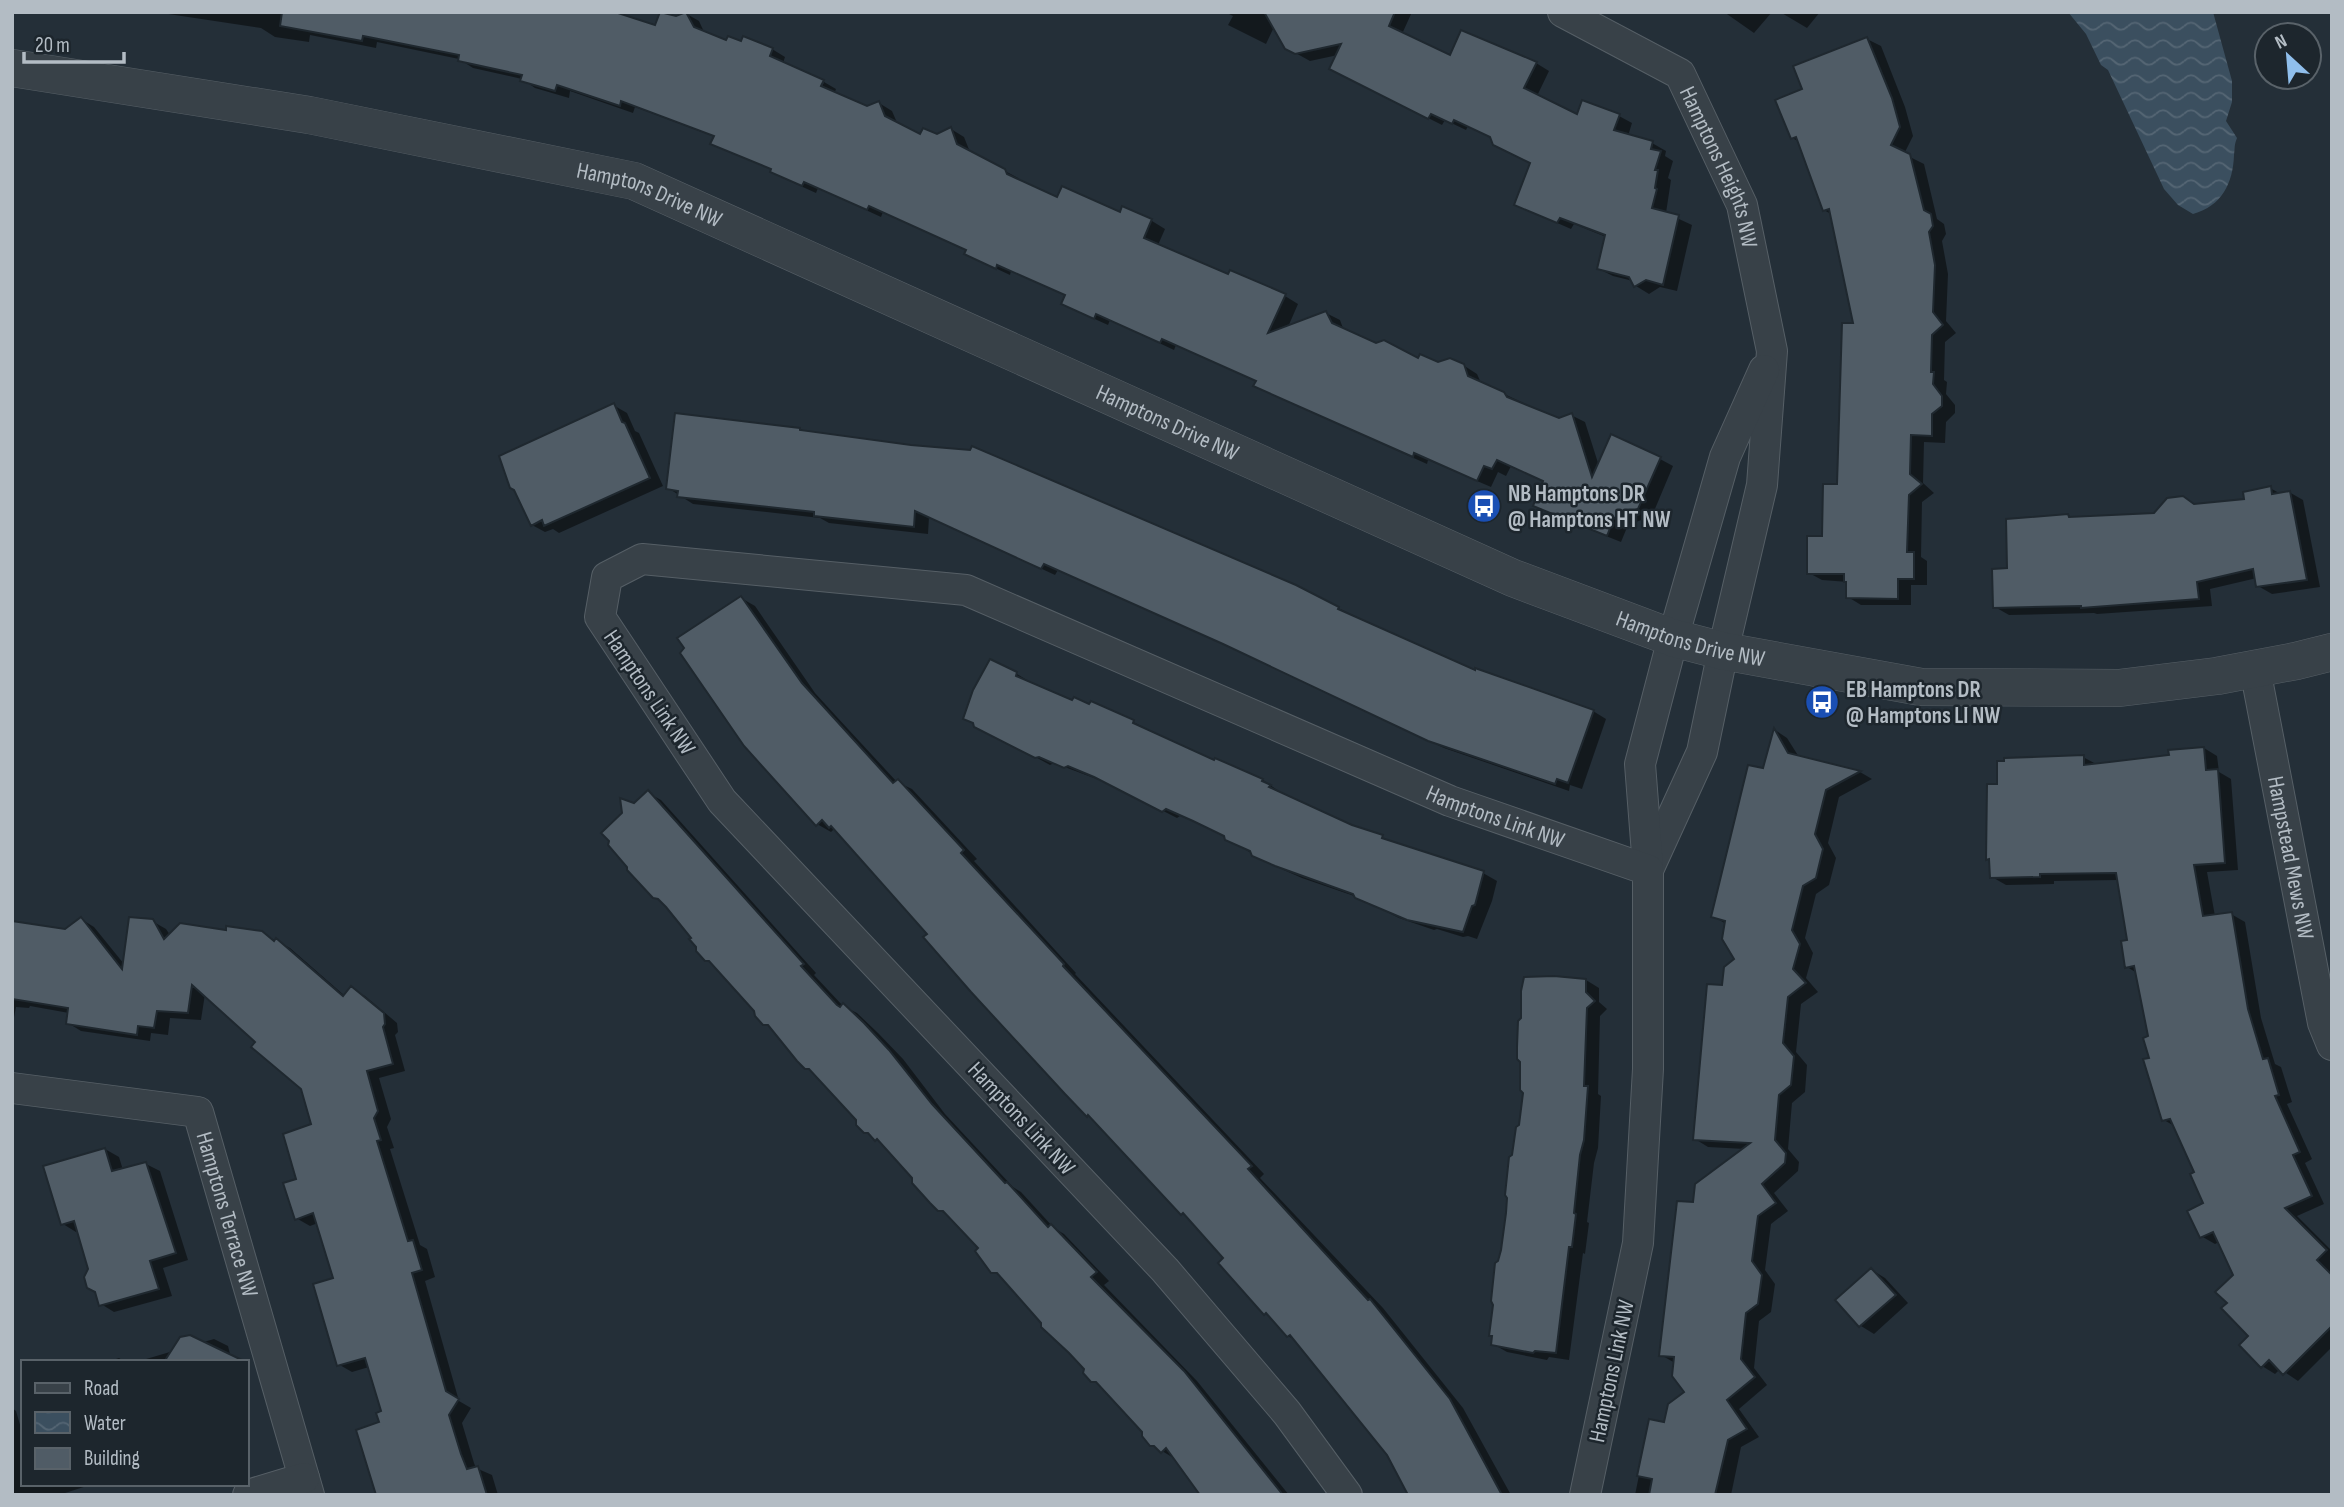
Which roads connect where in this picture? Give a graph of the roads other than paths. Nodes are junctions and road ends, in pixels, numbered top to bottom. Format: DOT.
graph roads {
  1 [pos="1563,12"];
  2 [pos="12,68"];
  3 [pos="1772,351"];
  4 [pos="1673,638"];
  5 [pos="1723,651"];
  6 [pos="2332,652"];
  7 [pos="2255,669"];
  8 [pos="1648,870"];
  9 [pos="2332,1045"];
  10 [pos="12,1088"];
  11 [pos="306,1487"];
  12 [pos="248,1495"];
  13 [pos="1347,1495"];
  14 [pos="1585,1495"];
  1 -- 3 [label="street, Hamptons Heights NW"];
  2 -- 4 [label="street, Hamptons Drive NW"];
  3 -- 4 [label="street"];
  3 -- 5 [label="street, Hamptons Heights NW"];
  4 -- 5 [label="street, Hamptons Drive NW"];
  4 -- 8 [label="street, Hamptons Link NW"];
  5 -- 7 [label="street, Hamptons Drive NW"];
  5 -- 8 [label="street, Hamptons Link NW"];
  6 -- 7 [label="street, Hamptons Drive NW"];
  7 -- 9 [label="street, Hampstead Mews NW"];
  8 -- 13 [label="street, Hamptons Link NW"];
  8 -- 14 [label="street, Hamptons Link NW"];
  10 -- 11 [label="street, Hamptons Terrace NW"];
  11 -- 12 [label="street"];
}
